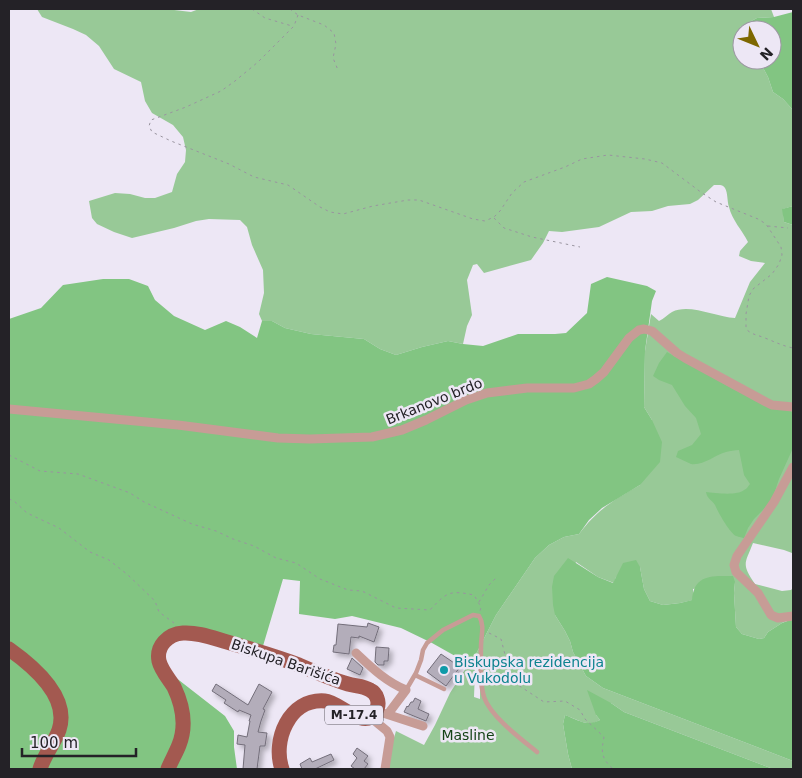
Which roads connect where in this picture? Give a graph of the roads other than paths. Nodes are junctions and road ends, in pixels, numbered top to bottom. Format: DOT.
graph roads {
  1 [pos="793,406"];
  2 [pos="9,409"];
  3 [pos="793,467"];
  4 [pos="793,616"];
  5 [pos="9,649"];
  6 [pos="356,653"];
  7 [pos="415,675"];
  8 [pos="444,689"];
  9 [pos="406,690"];
  10 [pos="378,714"];
  11 [pos="423,726"];
  12 [pos="538,752"];
  13 [pos="40,769"];
  14 [pos="168,769"];
  15 [pos="282,769"];
  16 [pos="385,769"];
  1 -- 2 [label="street, Brkanovo brdo"];
  3 -- 4 [label="street"];
  5 -- 13 [label="main road"];
  6 -- 9 [label="street"];
  7 -- 8 [label="lane"];
  7 -- 9 [label="lane"];
  7 -- 12 [label="lane"];
  9 -- 10 [label="street"];
  10 -- 11 [label="street"];
  10 -- 14 [label="main road, Biskupa Barišića / M-17.4"];
  10 -- 15 [label="main road, Biskupa Barišića / M-17.4"];
  10 -- 16 [label="street"];
}
